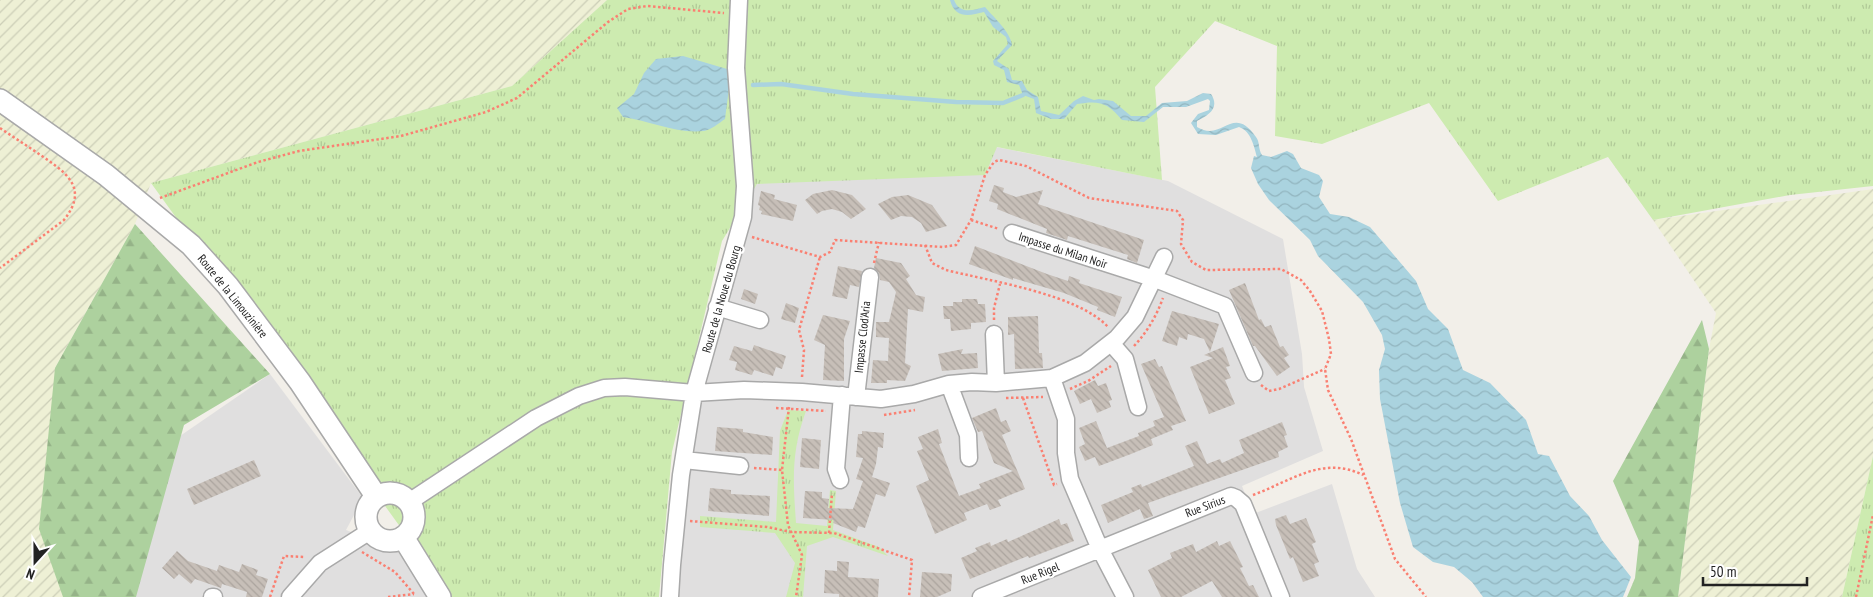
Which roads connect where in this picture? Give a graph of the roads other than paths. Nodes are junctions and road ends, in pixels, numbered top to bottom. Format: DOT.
graph roads {
  1 [pos="739,7"];
  2 [pos="0,100"];
  3 [pos="1012,233"];
  4 [pos="1164,257"];
  5 [pos="870,277"];
  6 [pos="1155,279"];
  7 [pos="718,307"];
  8 [pos="760,320"];
  9 [pos="994,334"];
  10 [pos="1114,340"];
  11 [pos="1254,373"];
  12 [pos="1052,378"];
  13 [pos="949,384"];
  14 [pos="996,384"];
  15 [pos="694,393"];
  16 [pos="849,396"];
  17 [pos="1138,407"];
  18 [pos="969,458"];
  19 [pos="684,460"];
  20 [pos="740,466"];
  21 [pos="840,480"];
  22 [pos="376,496"];
  23 [pos="409,502"];
  24 [pos="370,531"];
  25 [pos="403,537"];
  26 [pos="1100,549"];
  27 [pos="290,597"];
  28 [pos="440,597"];
  29 [pos="670,597"];
  30 [pos="980,597"];
  31 [pos="1125,597"];
  32 [pos="1281,597"];
  1 -- 7 [label="street, Route de la Noue du Bourg"];
  2 -- 22 [label="street, Route de la Limouzinière"];
  3 -- 6 [label="street, Impasse du Milan Noir"];
  4 -- 6 [label="street"];
  5 -- 16 [label="street, Impasse Clod'Aria"];
  6 -- 10 [label="street"];
  6 -- 11 [label="street, Impasse du Milan Noir"];
  7 -- 8 [label="street"];
  7 -- 15 [label="street, Route de la Noue du Bourg"];
  9 -- 14 [label="street"];
  10 -- 12 [label="street"];
  10 -- 17 [label="street"];
  12 -- 14 [label="street"];
  12 -- 26 [label="street"];
  13 -- 14 [label="street"];
  13 -- 16 [label="street"];
  13 -- 18 [label="street"];
  15 -- 16 [label="street"];
  15 -- 19 [label="street, Route de la Noue du Bourg"];
  15 -- 23 [label="street"];
  16 -- 21 [label="street, Impasse Clod'Aria"];
  19 -- 20 [label="street"];
  19 -- 29 [label="street, Route de la Noue du Bourg"];
  22 -- 23 [label="street"];
  22 -- 24 [label="street"];
  23 -- 25 [label="street"];
  24 -- 25 [label="street"];
  24 -- 27 [label="street"];
  25 -- 28 [label="street"];
  26 -- 30 [label="street, Rue Rigel"];
  26 -- 31 [label="street"];
  26 -- 32 [label="street, Rue Sirius"];
}
